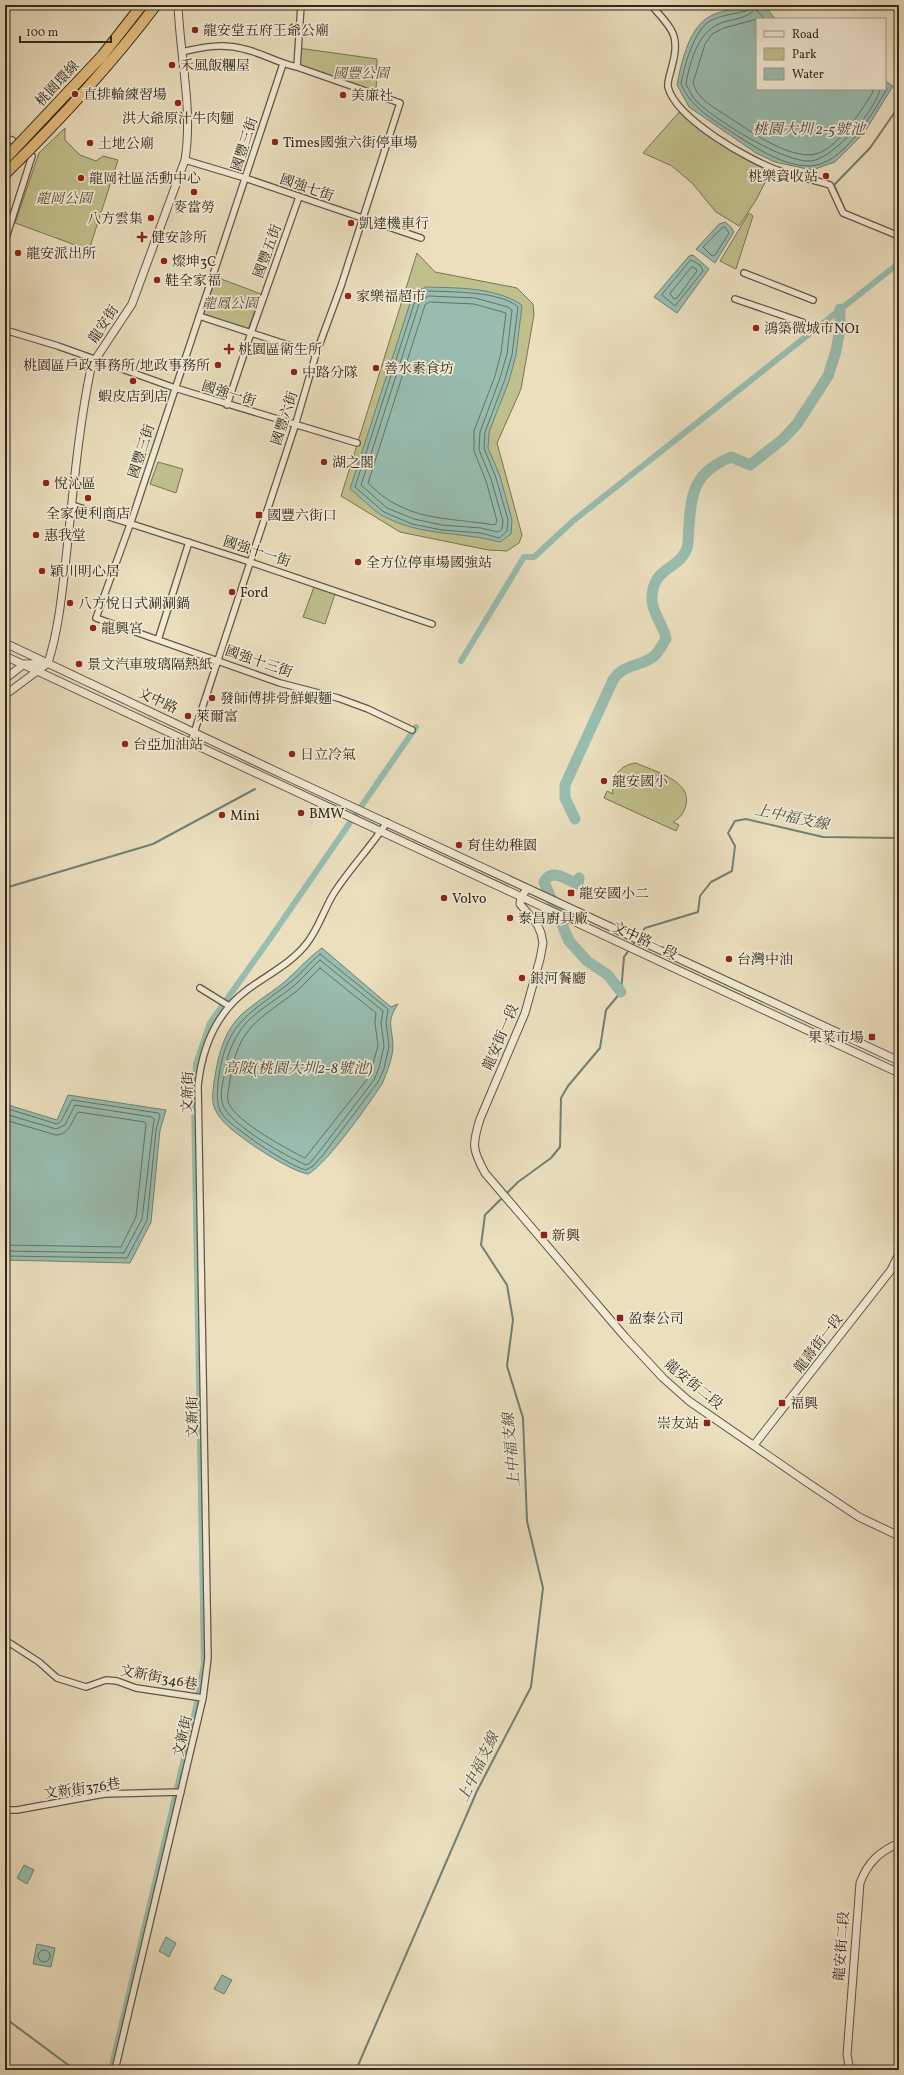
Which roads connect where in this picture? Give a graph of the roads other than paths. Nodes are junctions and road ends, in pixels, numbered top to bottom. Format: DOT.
graph roads {
  1 [pos="142,5"];
  2 [pos="156,5"];
  3 [pos="178,5"];
  4 [pos="300,5"];
  5 [pos="651,5"];
  6 [pos="182,52"];
  7 [pos="283,64"];
  8 [pos="297,67"];
  9 [pos="12,140"];
  10 [pos="5,159"];
  11 [pos="186,160"];
  12 [pos="5,174"];
  13 [pos="245,178"];
  14 [pos="299,197"];
  15 [pos="363,219"];
  16 [pos="899,236"];
  17 [pos="421,238"];
  18 [pos="5,241"];
  19 [pos="744,273"];
  20 [pos="734,299"];
  21 [pos="813,300"];
  22 [pos="198,316"];
  23 [pos="802,322"];
  24 [pos="5,330"];
  25 [pos="250,333"];
  26 [pos="316,354"];
  27 [pos="94,360"];
  28 [pos="175,388"];
  29 [pos="227,405"];
  30 [pos="295,426"];
  31 [pos="357,443"];
  32 [pos="72,505"];
  33 [pos="131,522"];
  34 [pos="188,542"];
  35 [pos="250,562"];
  36 [pos="96,618"];
  37 [pos="432,624"];
  38 [pos="158,640"];
  39 [pos="5,642"];
  40 [pos="5,656"];
  41 [pos="218,660"];
  42 [pos="48,663"];
  43 [pos="24,664"];
  44 [pos="37,671"];
  45 [pos="5,679"];
  46 [pos="5,695"];
  47 [pos="412,730"];
  48 [pos="194,732"];
  49 [pos="191,742"];
  50 [pos="288,777"];
  51 [pos="284,786"];
  52 [pos="386,822"];
  53 [pos="380,832"];
  54 [pos="529,890"];
  55 [pos="521,897"];
  56 [pos="200,988"];
  57 [pos="229,1006"];
  58 [pos="786,1008"];
  59 [pos="782,1018"];
  60 [pos="899,1061"];
  61 [pos="899,1073"];
  62 [pos="513,1205"];
  63 [pos="899,1254"];
  64 [pos="754,1445"];
  65 [pos="899,1536"];
  66 [pos="5,1640"];
  67 [pos="201,1698"];
  68 [pos="180,1792"];
  69 [pos="5,1810"];
  70 [pos="899,1843"];
  71 [pos="115,2070"];
  72 [pos="850,2070"];
  1 -- 10 [label="highway, 桃園環線, bridge"];
  2 -- 12 [label="highway, 桃園環線, bridge"];
  3 -- 6 [label="street, 龍安街"];
  4 -- 8 [label="street"];
  5 -- 16 [label="street"];
  6 -- 7 [label="street"];
  6 -- 11 [label="street, 龍安街"];
  7 -- 8 [label="street"];
  7 -- 13 [label="street, 國豐三街"];
  8 -- 15 [label="street, 國豐六街"];
  9 -- 18 [label="street"];
  11 -- 13 [label="street, 國強七街"];
  11 -- 27 [label="street, 龍安街"];
  13 -- 14 [label="street, 國強七街"];
  13 -- 22 [label="street, 國豐三街"];
  14 -- 15 [label="street, 國強七街"];
  14 -- 25 [label="street, 國豐五街"];
  15 -- 17 [label="street, 國強七街"];
  15 -- 26 [label="street, 國豐六街"];
  19 -- 21 [label="street"];
  20 -- 23 [label="street"];
  22 -- 25 [label="street"];
  22 -- 28 [label="street, 國豐三街"];
  24 -- 27 [label="street, 國強一街"];
  25 -- 26 [label="street"];
  25 -- 29 [label="street, 國豐五街"];
  26 -- 30 [label="street, 國豐六街"];
  27 -- 28 [label="street, 國強一街"];
  27 -- 32 [label="street, 龍安街"];
  28 -- 29 [label="street, 國強一街"];
  28 -- 33 [label="street, 國豐三街"];
  29 -- 30 [label="street, 國強一街"];
  30 -- 31 [label="street, 國強一街"];
  30 -- 35 [label="street, 國豐六街"];
  32 -- 33 [label="street, 國強十一街"];
  32 -- 42 [label="street, 龍安街"];
  33 -- 34 [label="street, 國強十一街"];
  33 -- 36 [label="street, 國豐三街"];
  34 -- 35 [label="street, 國強十一街"];
  34 -- 38 [label="street"];
  35 -- 37 [label="street, 國強十一街"];
  35 -- 41 [label="street, 國豐六街"];
  36 -- 38 [label="street, 國強十三街"];
  38 -- 41 [label="street, 國強十三街"];
  39 -- 42 [label="street, 文中路"];
  40 -- 43 [label="street, 文中路"];
  41 -- 47 [label="street, 國強十三街"];
  41 -- 48 [label="street, 國豐六街"];
  42 -- 43 [label="street"];
  42 -- 44 [label="street"];
  42 -- 48 [label="street, 文中路"];
  43 -- 44 [label="street, 文中路"];
  43 -- 45 [label="street"];
  44 -- 46 [label="street"];
  44 -- 49 [label="street, 文中路"];
  48 -- 49 [label="street, 國豐六街"];
  48 -- 50 [label="street, 文中路"];
  49 -- 51 [label="street, 文中路"];
  50 -- 51 [label="street"];
  50 -- 52 [label="street, 文中路"];
  51 -- 53 [label="street, 文中路"];
  52 -- 53 [label="street, 文新街"];
  52 -- 54 [label="street, 文中路一段"];
  53 -- 55 [label="street, 文中路一段"];
  53 -- 57 [label="street, 文新街"];
  54 -- 55 [label="street"];
  54 -- 58 [label="street, 文中路一段"];
  55 -- 59 [label="street, 文中路一段"];
  55 -- 62 [label="street, 龍安街一段"];
  56 -- 57 [label="street"];
  57 -- 67 [label="street, 文新街"];
  58 -- 59 [label="street"];
  58 -- 60 [label="street, 文中路一段"];
  59 -- 61 [label="street, 文中路一段"];
  62 -- 64 [label="street, 龍安街二段"];
  63 -- 64 [label="street, 龍壽街一段"];
  64 -- 65 [label="street, 龍安街二段"];
  66 -- 67 [label="street, 文新街346巷"];
  67 -- 68 [label="street, 文新街"];
  68 -- 69 [label="street, 文新街376巷"];
  68 -- 71 [label="street, 文新街"];
  70 -- 72 [label="street, 龍安街二段"];
}
